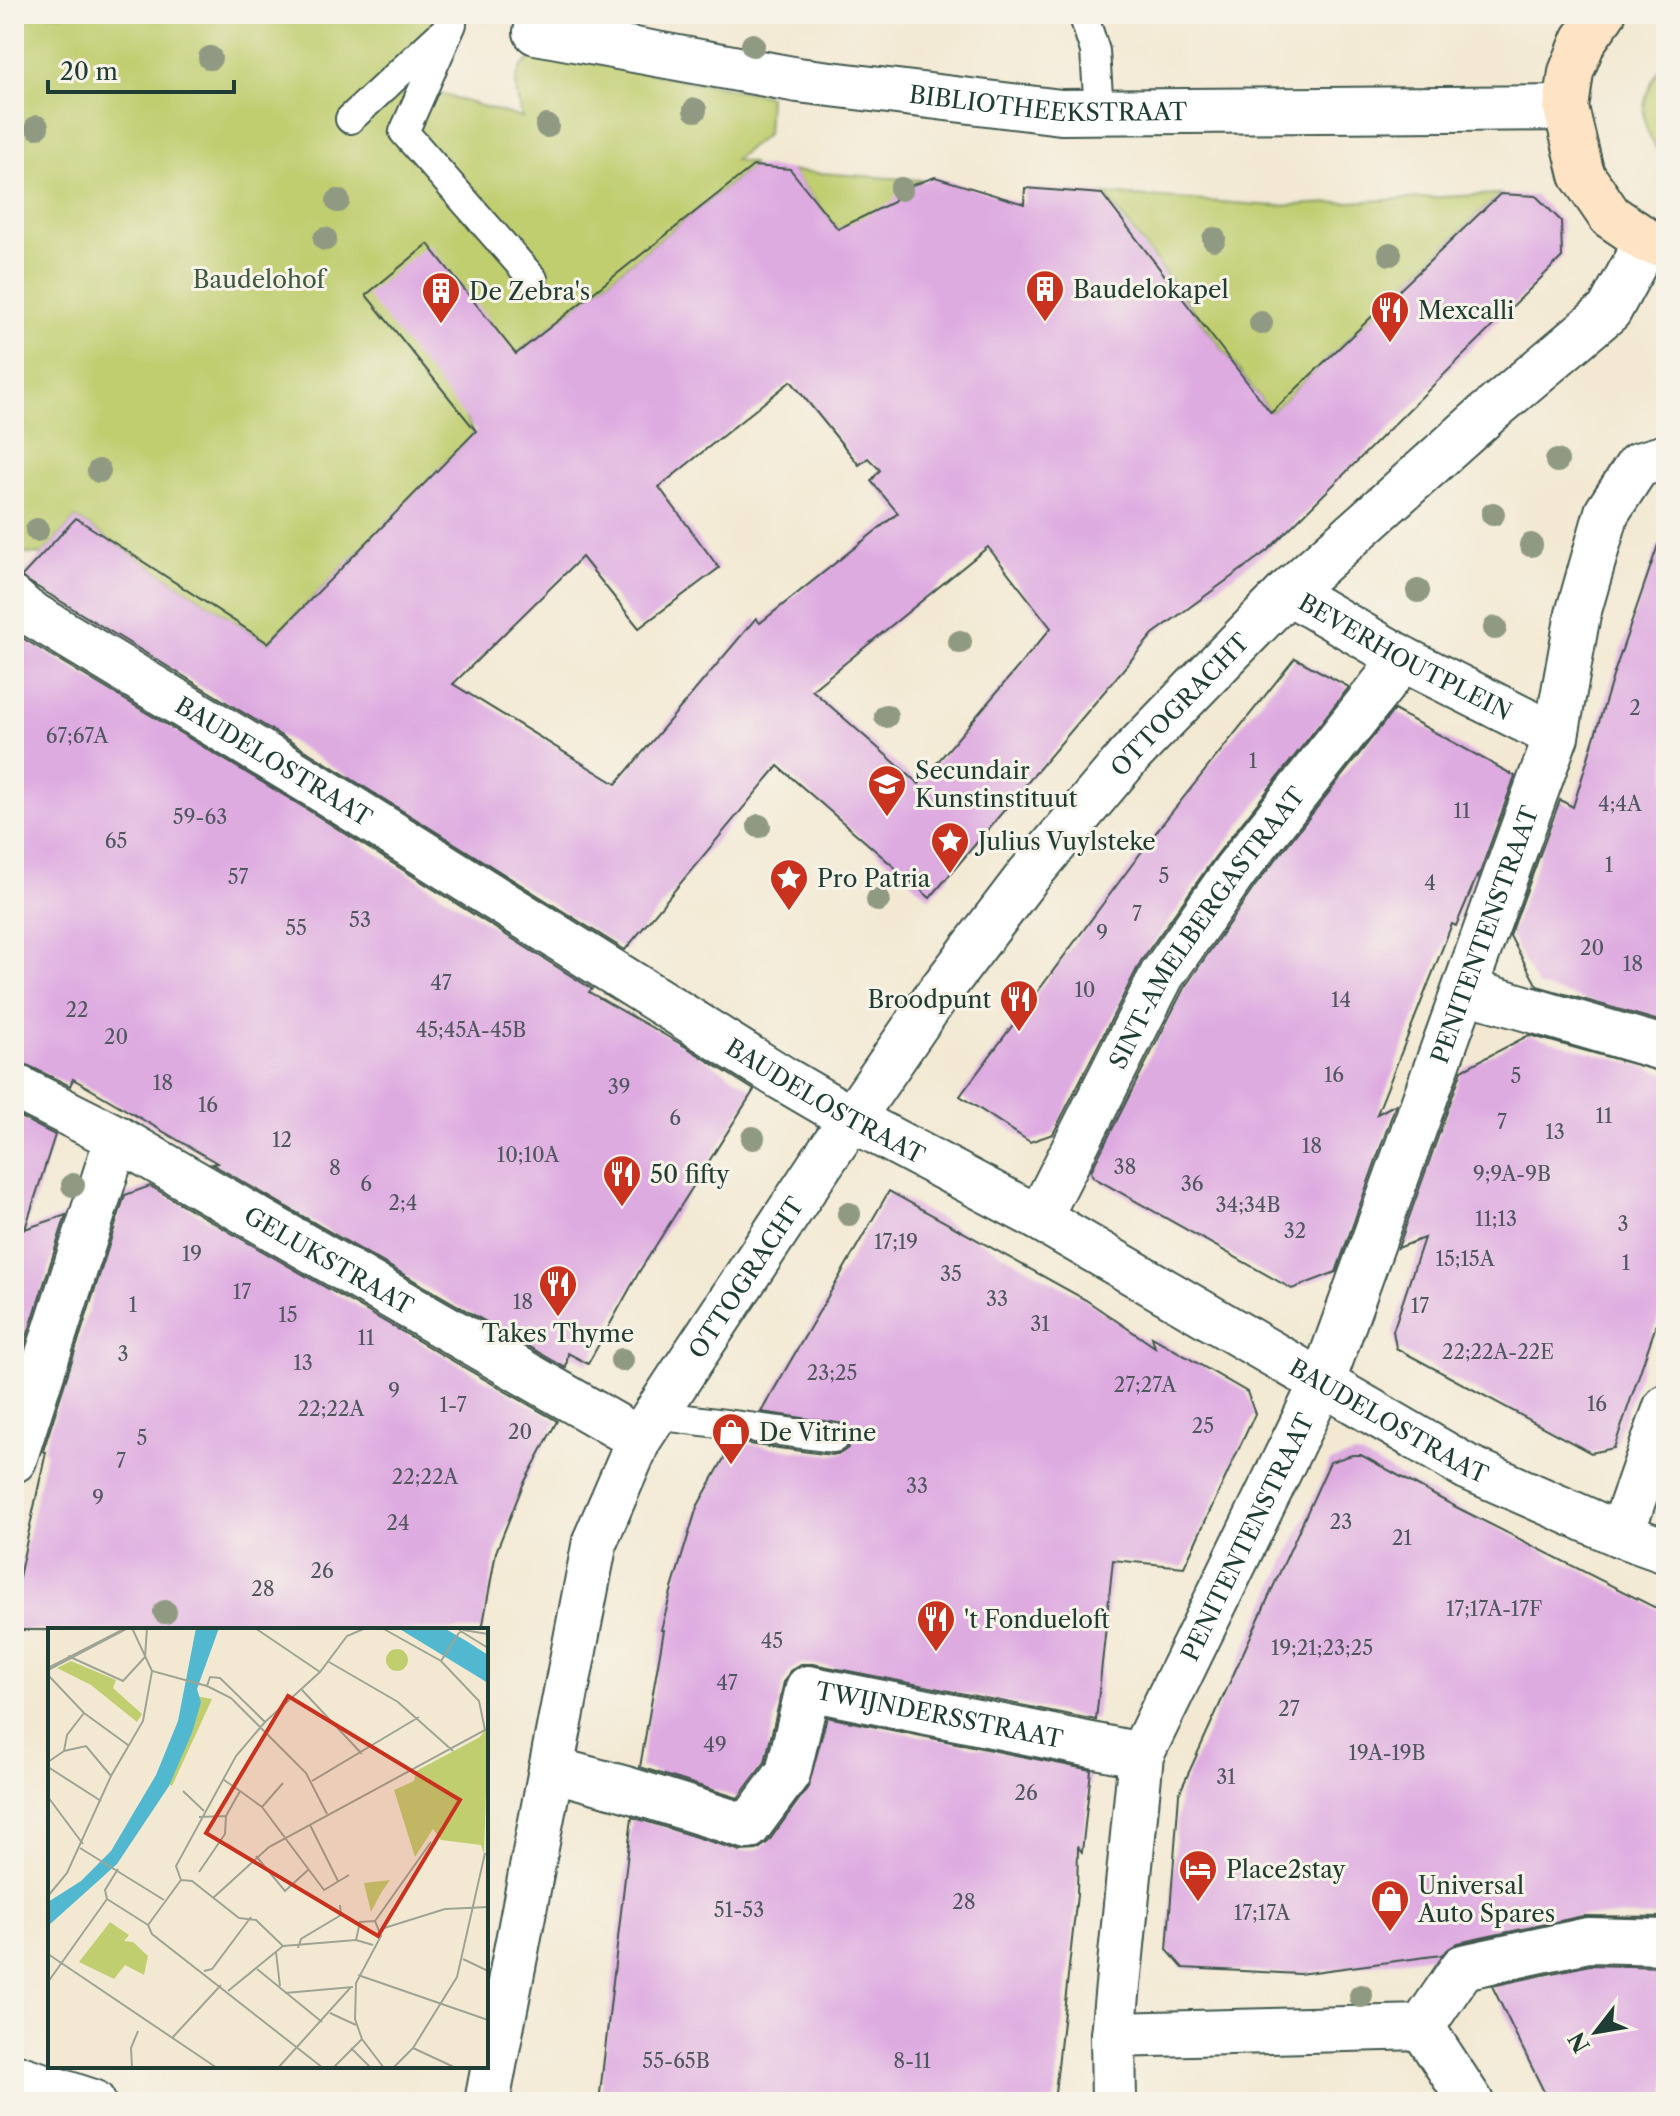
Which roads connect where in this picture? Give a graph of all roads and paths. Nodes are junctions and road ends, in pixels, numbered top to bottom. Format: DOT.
graph roads {
  1 [pos="1083,14"];
  2 [pos="1603,14"];
  3 [pos="536,32"];
  4 [pos="1566,108"];
  5 [pos="1099,111"];
  6 [pos="350,119"];
  7 [pos="1656,243"];
  8 [pos="533,279"];
  9 [pos="1666,457"];
  10 [pos="1288,592"];
  11 [pos="14,600"];
  12 [pos="1403,659"];
  13 [pos="1556,736"];
  14 [pos="1466,991"];
  15 [pos="1666,1049"];
  16 [pos="14,1086"];
  17 [pos="852,1119"];
  18 [pos="117,1138"];
  19 [pos="1039,1218"];
  20 [pos="1323,1381"];
  21 [pos="1666,1407"];
  22 [pos="647,1427"];
  23 [pos="834,1438"];
  24 [pos="14,1460"];
  25 [pos="1621,1535"];
  26 [pos="1666,1551"];
  27 [pos="1141,1755"];
  28 [pos="551,1769"];
  29 [pos="1666,1942"];
  30 [pos="1422,2027"];
  31 [pos="1113,2035"];
  32 [pos="14,2076"];
  33 [pos="93,2102"];
  34 [pos="487,2102"];
  35 [pos="1114,2102"];
  36 [pos="1471,2102"];
  1 -- 5 [label="lane"];
  2 -- 4 [label="street"];
  3 -- 5 [label="street, BIBLIOTHEEKSTRAAT"];
  4 -- 5 [label="street, BIBLIOTHEEKSTRAAT"];
  4 -- 7 [label="street"];
  6 -- 8 [label="lane"];
  7 -- 10 [label="street, BEVERHOUTPLEIN"];
  9 -- 13 [label="street"];
  10 -- 12 [label="street, BEVERHOUTPLEIN"];
  10 -- 17 [label="street, OTTOGRACHT"];
  11 -- 17 [label="street, BAUDELOSTRAAT"];
  12 -- 13 [label="street, BEVERHOUTPLEIN"];
  12 -- 19 [label="street, SINT-AMELBERGASTRAAT"];
  13 -- 14 [label="street, PENITENTENSTRAAT"];
  14 -- 15 [label="street"];
  14 -- 20 [label="street, PENITENTENSTRAAT"];
  16 -- 18 [label="street, GELUKSTRAAT"];
  17 -- 19 [label="street, BAUDELOSTRAAT"];
  17 -- 22 [label="street, OTTOGRACHT"];
  18 -- 22 [label="street, GELUKSTRAAT"];
  18 -- 24 [label="street"];
  19 -- 20 [label="street, BAUDELOSTRAAT"];
  20 -- 25 [label="street, BAUDELOSTRAAT"];
  20 -- 27 [label="street, PENITENTENSTRAAT"];
  21 -- 25 [label="street"];
  22 -- 23 [label="lane"];
  22 -- 28 [label="street, OTTOGRACHT"];
  25 -- 26 [label="street, BAUDELOSTRAAT"];
  27 -- 28 [label="street, TWIJNDERSSTRAAT"];
  27 -- 31 [label="street, PENITENTENSTRAAT"];
  28 -- 34 [label="street, OTTOGRACHT"];
  29 -- 30 [label="street"];
  30 -- 31 [label="street"];
  30 -- 36 [label="street"];
  31 -- 35 [label="street, PENITENTENSTRAAT"];
  32 -- 33 [label="street"];
}
